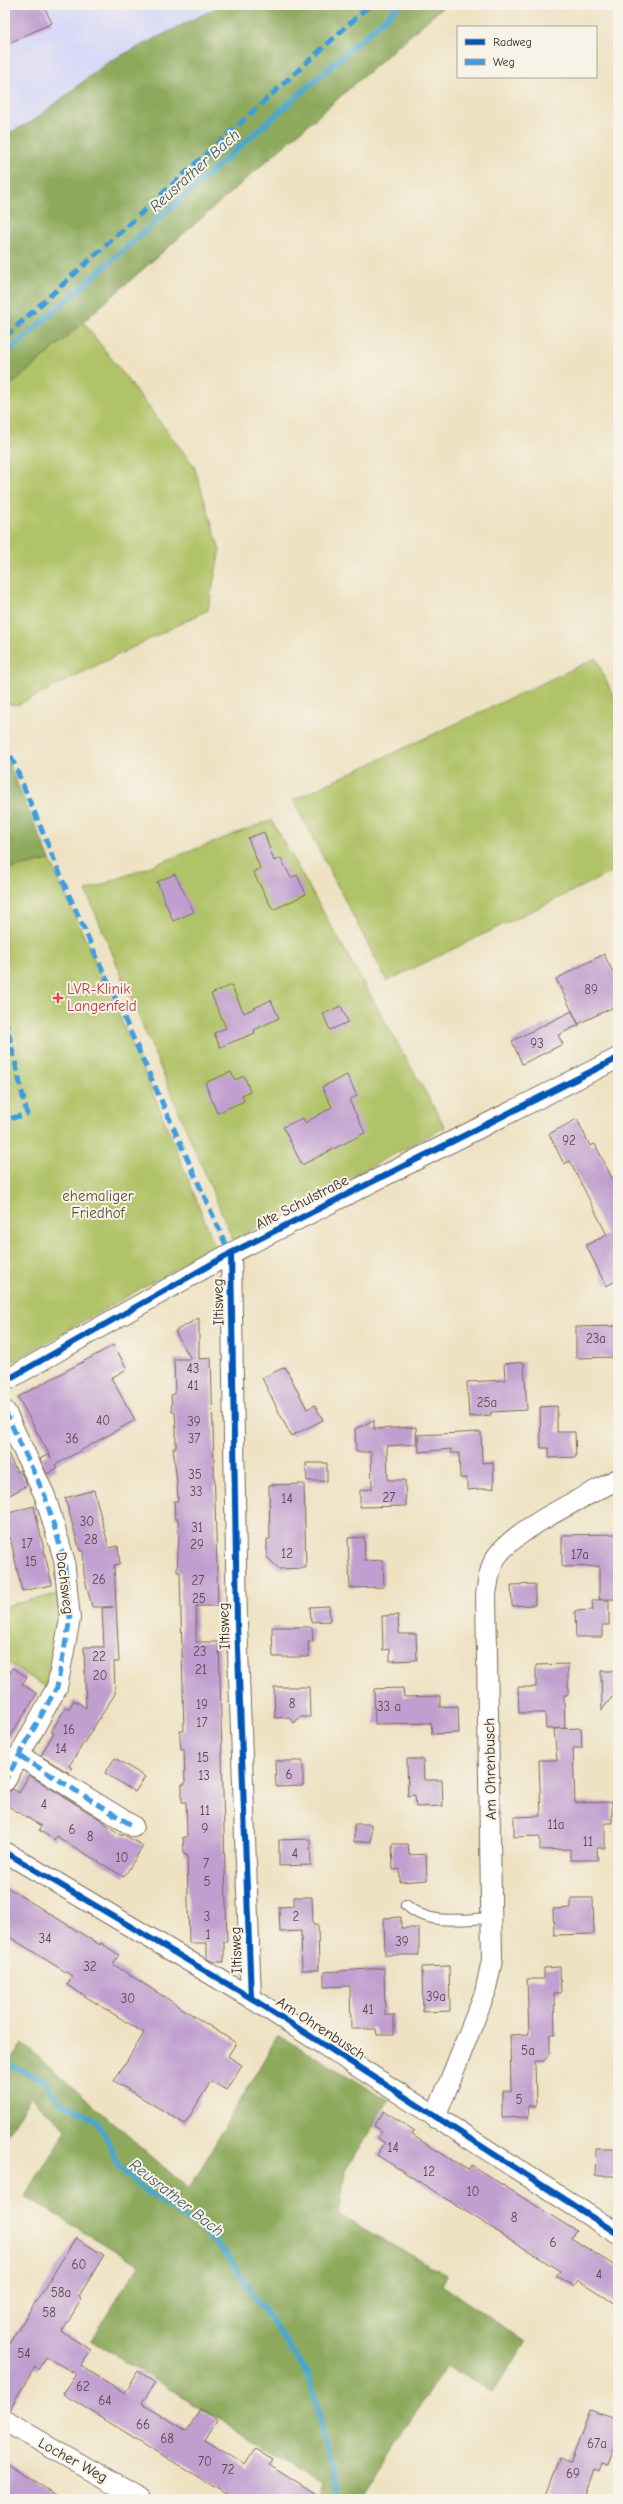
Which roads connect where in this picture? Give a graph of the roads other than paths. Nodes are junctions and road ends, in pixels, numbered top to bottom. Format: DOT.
graph roads {
  1 [pos="618,1058"];
  2 [pos="231,1253"];
  3 [pos="5,1381"];
  4 [pos="5,1411"];
  5 [pos="618,1479"];
  6 [pos="20,1756"];
  7 [pos="5,1782"];
  8 [pos="133,1826"];
  9 [pos="5,1852"];
  10 [pos="406,1904"];
  11 [pos="492,1918"];
  12 [pos="250,1998"];
  13 [pos="435,2118"];
  14 [pos="618,2234"];
  15 [pos="5,2421"];
  16 [pos="142,2499"];
  1 -- 2 [label="street, Alte Schulstraße"];
  2 -- 3 [label="street, Alte Schulstraße"];
  2 -- 12 [label="street, Iltisweg"];
  4 -- 6 [label="street, Dachsweg"];
  5 -- 11 [label="street, Am Ohrenbusch"];
  6 -- 7 [label="street, Dachsweg"];
  6 -- 8 [label="street"];
  9 -- 12 [label="street, Am Ohrenbusch"];
  10 -- 11 [label="lane"];
  11 -- 13 [label="street, Am Ohrenbusch"];
  12 -- 13 [label="street, Am Ohrenbusch"];
  13 -- 14 [label="street, Am Ohrenbusch"];
  15 -- 16 [label="street, Locher Weg"];
}
